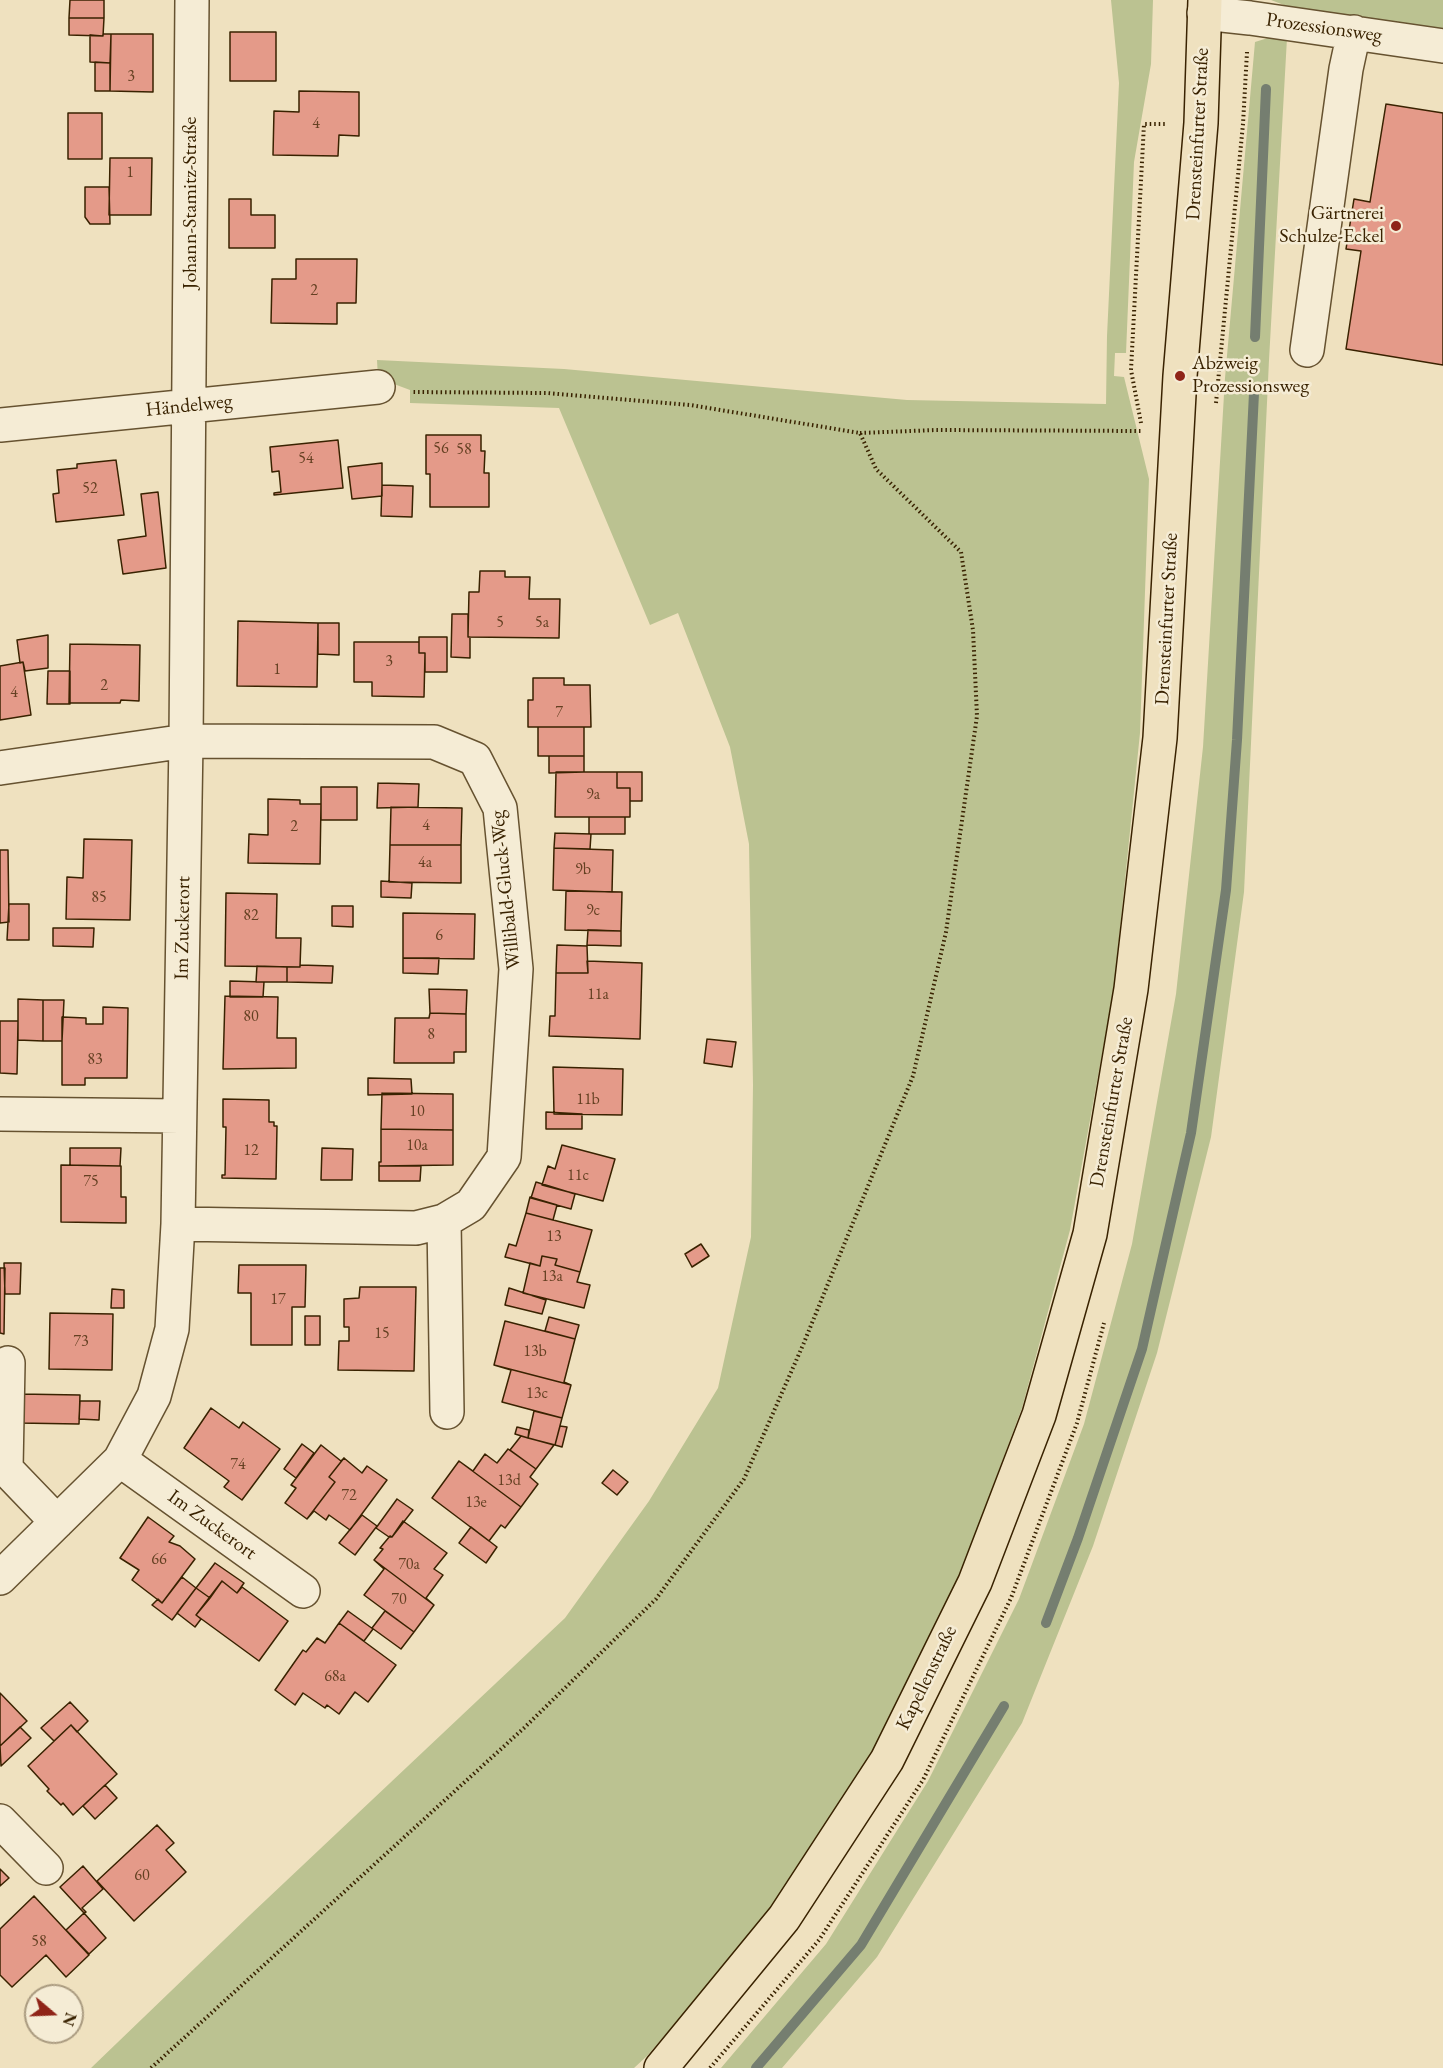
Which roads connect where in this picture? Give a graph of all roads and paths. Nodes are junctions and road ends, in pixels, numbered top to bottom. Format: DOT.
graph roads {
  1 [pos="192,0"];
  2 [pos="1205,7"];
  3 [pos="1354,32"];
  4 [pos="1443,46"];
  5 [pos="1144,124"];
  6 [pos="1307,350"];
  7 [pos="378,387"];
  8 [pos="190,405"];
  9 [pos="0,425"];
  10 [pos="860,433"];
  11 [pos="186,741"];
  12 [pos="0,768"];
  13 [pos="0,1114"];
  14 [pos="179,1116"];
  15 [pos="444,1221"];
  16 [pos="178,1224"];
  17 [pos="1090,1234"];
  18 [pos="8,1363"];
  19 [pos="447,1412"];
  20 [pos="120,1460"];
  21 [pos="57,1522"];
  22 [pos="0,1578"];
  23 [pos="303,1591"];
  24 [pos="0,1821"];
  25 [pos="46,1868"];
  26 [pos="151,2068"];
  27 [pos="661,2068"];
  1 -- 8 [label="street, Johann-Stamitz-Straße"];
  2 -- 3 [label="street, Prozessionsweg"];
  2 -- 17 [label="main road, Drensteinfurter Straße"];
  3 -- 4 [label="street, Prozessionsweg"];
  3 -- 6 [label="street"];
  5 -- 10 [label="path"];
  7 -- 8 [label="street, Händelweg"];
  7 -- 10 [label="path"];
  8 -- 9 [label="street, Händelweg"];
  8 -- 11 [label="street, Im Zuckerort"];
  10 -- 26 [label="path"];
  11 -- 12 [label="street"];
  11 -- 14 [label="street, Im Zuckerort"];
  11 -- 15 [label="street, Willibald-Gluck-Weg"];
  13 -- 14 [label="street"];
  14 -- 16 [label="street, Im Zuckerort"];
  15 -- 16 [label="street, Willibald-Gluck-Weg"];
  15 -- 19 [label="street"];
  16 -- 20 [label="street, Im Zuckerort"];
  17 -- 27 [label="main road, Kapellenstraße"];
  18 -- 21 [label="street"];
  20 -- 21 [label="street, Im Zuckerort"];
  20 -- 23 [label="street, Im Zuckerort"];
  21 -- 22 [label="street, Im Zuckerort"];
  24 -- 25 [label="street"];
}
